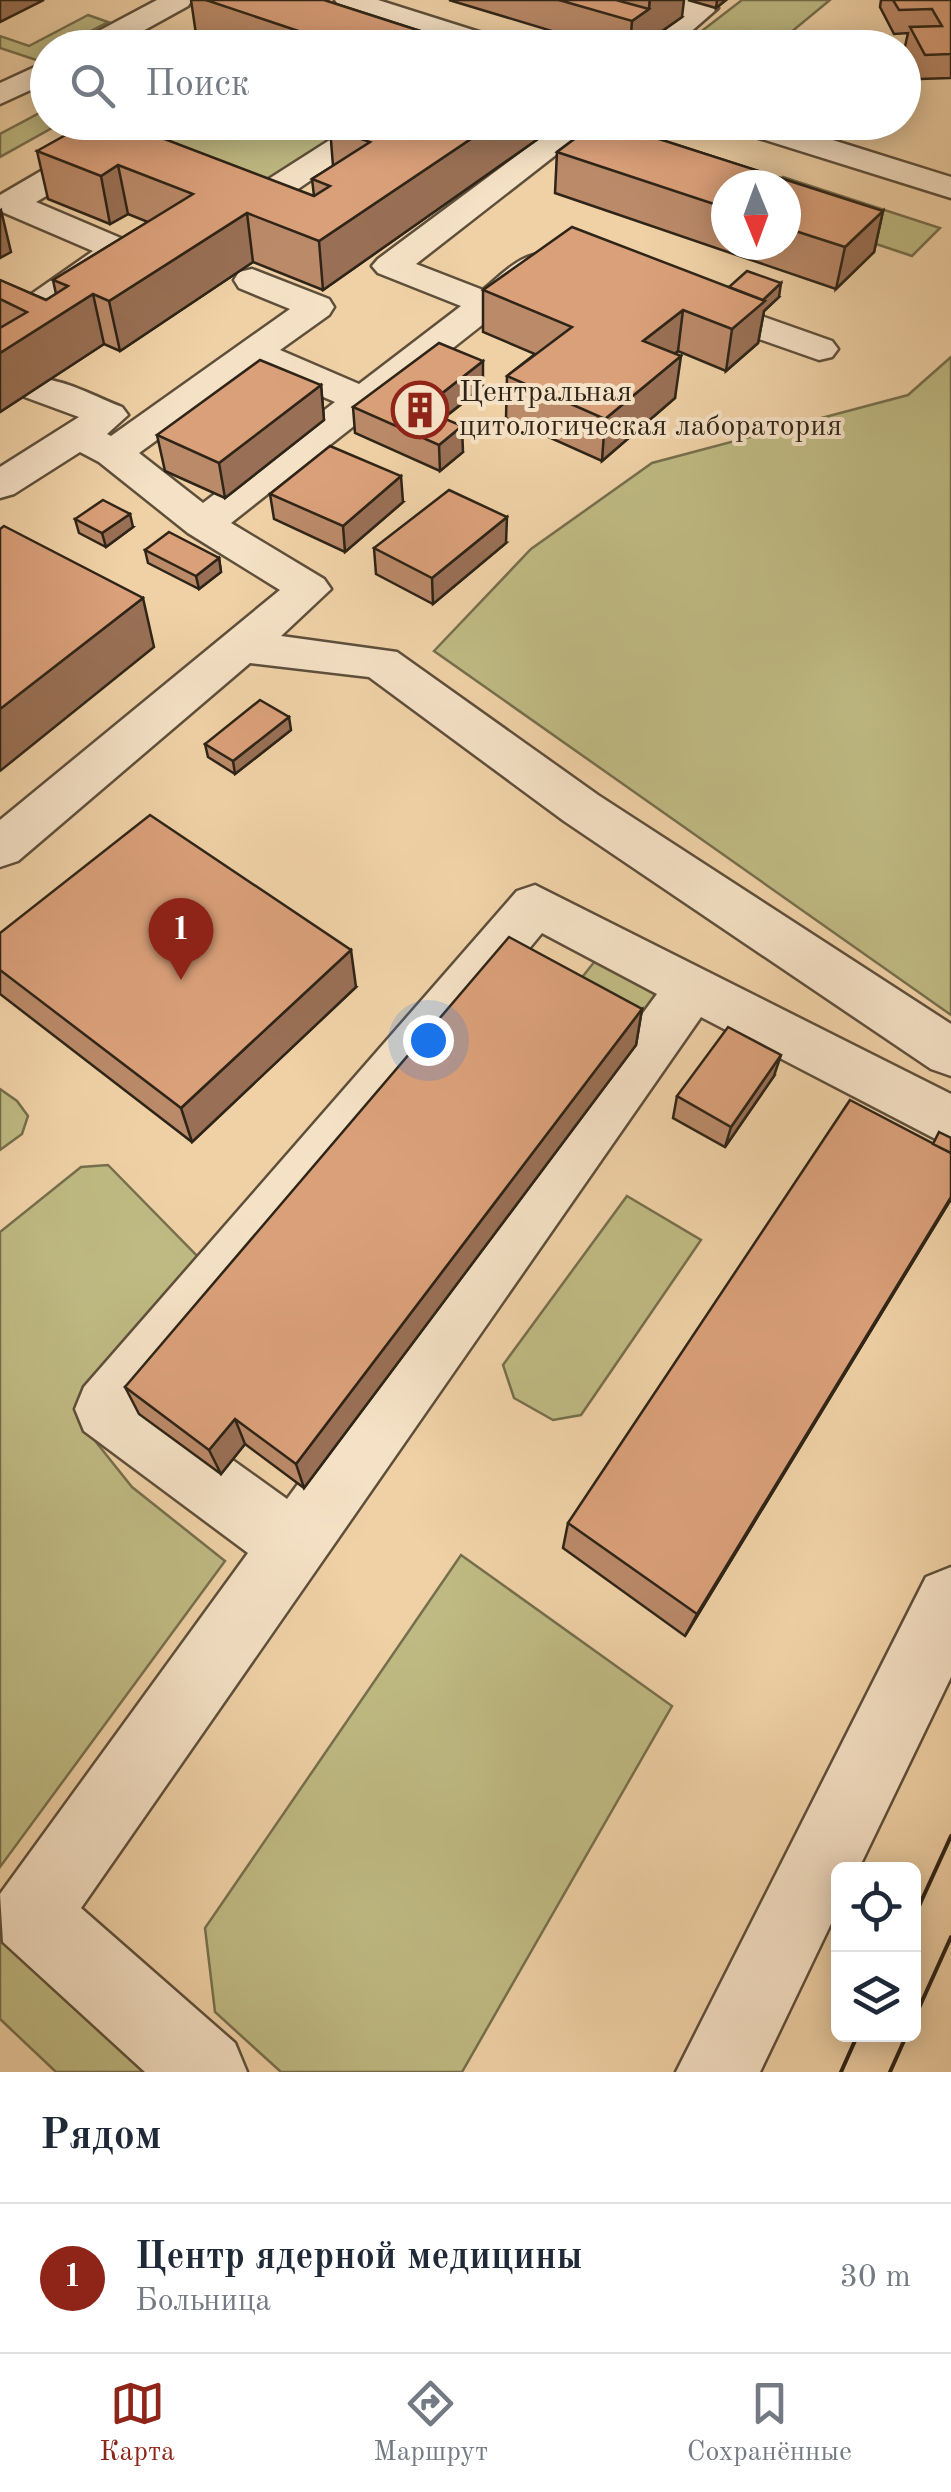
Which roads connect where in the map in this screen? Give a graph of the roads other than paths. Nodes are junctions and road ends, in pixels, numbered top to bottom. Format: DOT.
graph roads {
  1 [pos="178,0"];
  2 [pos="349,0"];
  3 [pos="677,0"];
  4 [pos="123,30"];
  5 [pos="443,30"];
  6 [pos="676,30"];
  7 [pos="30,79"];
  8 [pos="2,92"];
  9 [pos="353,140"];
  10 [pos="560,140"];
  11 [pos="798,140"];
  12 [pos="151,143"];
  13 [pos="951,188"];
  14 [pos="572,259"];
  15 [pos="252,280"];
  16 [pos="660,291"];
  17 [pos="487,304"];
  18 [pos="8,327"];
  19 [pos="819,349"];
  20 [pos="254,353"];
  21 [pos="17,379"];
  22 [pos="362,399"];
  23 [pos="96,444"];
  24 [pos="0,485"];
  25 [pos="203,524"];
  26 [pos="243,648"];
  27 [pos="0,848"];
  28 [pos="692,987"];
  29 [pos="951,1053"];
  30 [pos="951,1122"];
  31 [pos="294,1544"];
  32 [pos="951,1602"];
  33 [pos="206,2072"];
  34 [pos="718,2072"];
  1 -- 4 [label="street"];
  2 -- 5 [label="street"];
  3 -- 6 [label="street"];
  7 -- 8 [label="street"];
  9 -- 12 [label="street"];
  10 -- 17 [label="street"];
  11 -- 13 [label="street"];
  12 -- 18 [label="street"];
  14 -- 17 [label="street"];
  15 -- 20 [label="street"];
  16 -- 19 [label="street"];
  17 -- 22 [label="street"];
  20 -- 22 [label="street"];
  20 -- 23 [label="street"];
  21 -- 23 [label="street"];
  22 -- 25 [label="street"];
  23 -- 24 [label="street"];
  23 -- 25 [label="street"];
  25 -- 26 [label="street"];
  26 -- 27 [label="street"];
  26 -- 29 [label="street"];
  28 -- 30 [label="street"];
  28 -- 31 [label="street"];
  28 -- 31 [label="street"];
  31 -- 33 [label="street"];
  32 -- 34 [label="street"];
}
